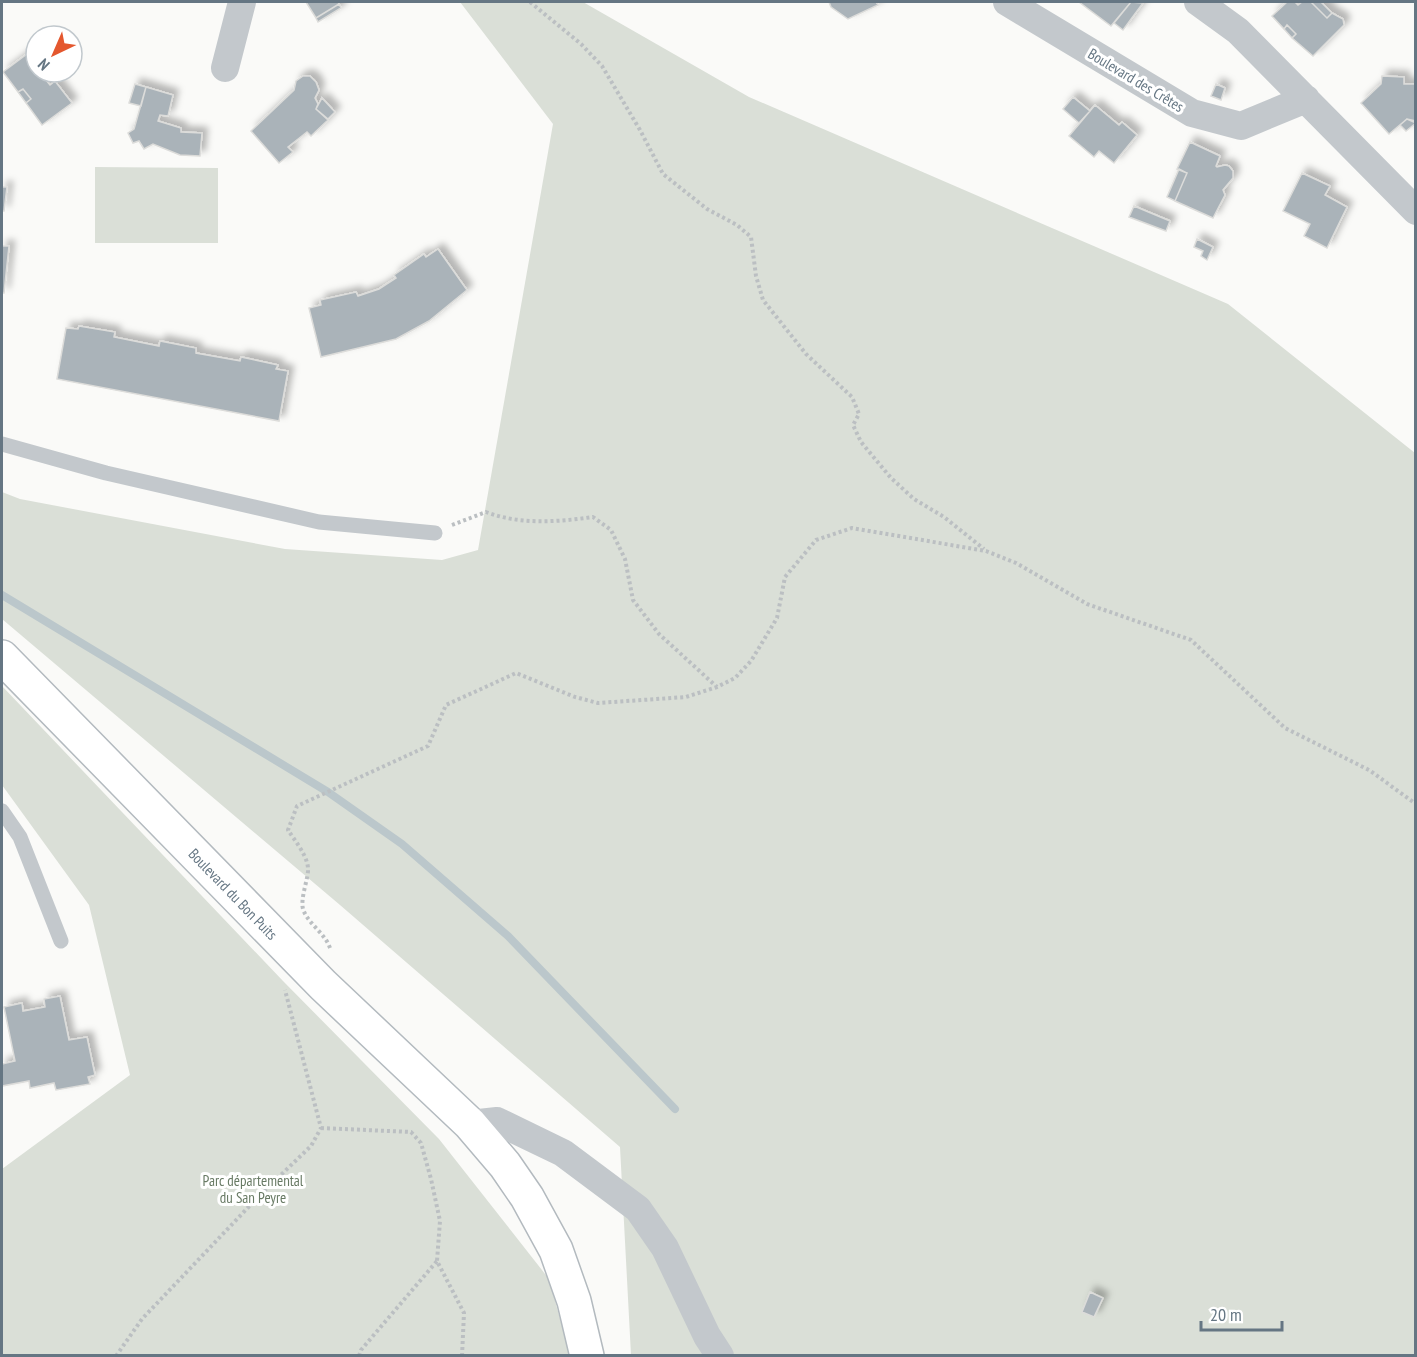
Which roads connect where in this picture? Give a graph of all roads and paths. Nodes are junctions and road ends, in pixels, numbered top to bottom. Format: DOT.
graph roads {
  1 [pos="242,2"];
  2 [pos="530,2"];
  3 [pos="1007,2"];
  4 [pos="1198,2"];
  5 [pos="225,68"];
  6 [pos="1306,99"];
  7 [pos="1416,211"];
  8 [pos="2,444"];
  9 [pos="435,533"];
  10 [pos="986,551"];
  11 [pos="2,657"];
  12 [pos="717,687"];
  13 [pos="1416,804"];
  14 [pos="2,811"];
  15 [pos="61,941"];
  16 [pos="323,985"];
  17 [pos="470,1124"];
  18 [pos="321,1128"];
  19 [pos="437,1261"];
  20 [pos="116,1356"];
  21 [pos="359,1356"];
  22 [pos="462,1356"];
  23 [pos="587,1356"];
  24 [pos="720,1356"];
  1 -- 5 [label="street"];
  2 -- 10 [label="path"];
  3 -- 6 [label="street, Boulevard des Crêtes"];
  4 -- 6 [label="street"];
  6 -- 7 [label="street"];
  8 -- 9 [label="lane"];
  9 -- 12 [label="path"];
  10 -- 12 [label="path"];
  10 -- 13 [label="path"];
  11 -- 16 [label="main road, Boulevard du Bon Puits"];
  12 -- 16 [label="path"];
  14 -- 15 [label="lane"];
  16 -- 17 [label="main road, Boulevard du Bon Puits"];
  16 -- 18 [label="path"];
  17 -- 23 [label="main road, Boulevard du Bon Puits"];
  17 -- 24 [label="street"];
  18 -- 19 [label="path"];
  18 -- 20 [label="path"];
  19 -- 21 [label="path"];
  19 -- 22 [label="path"];
}
